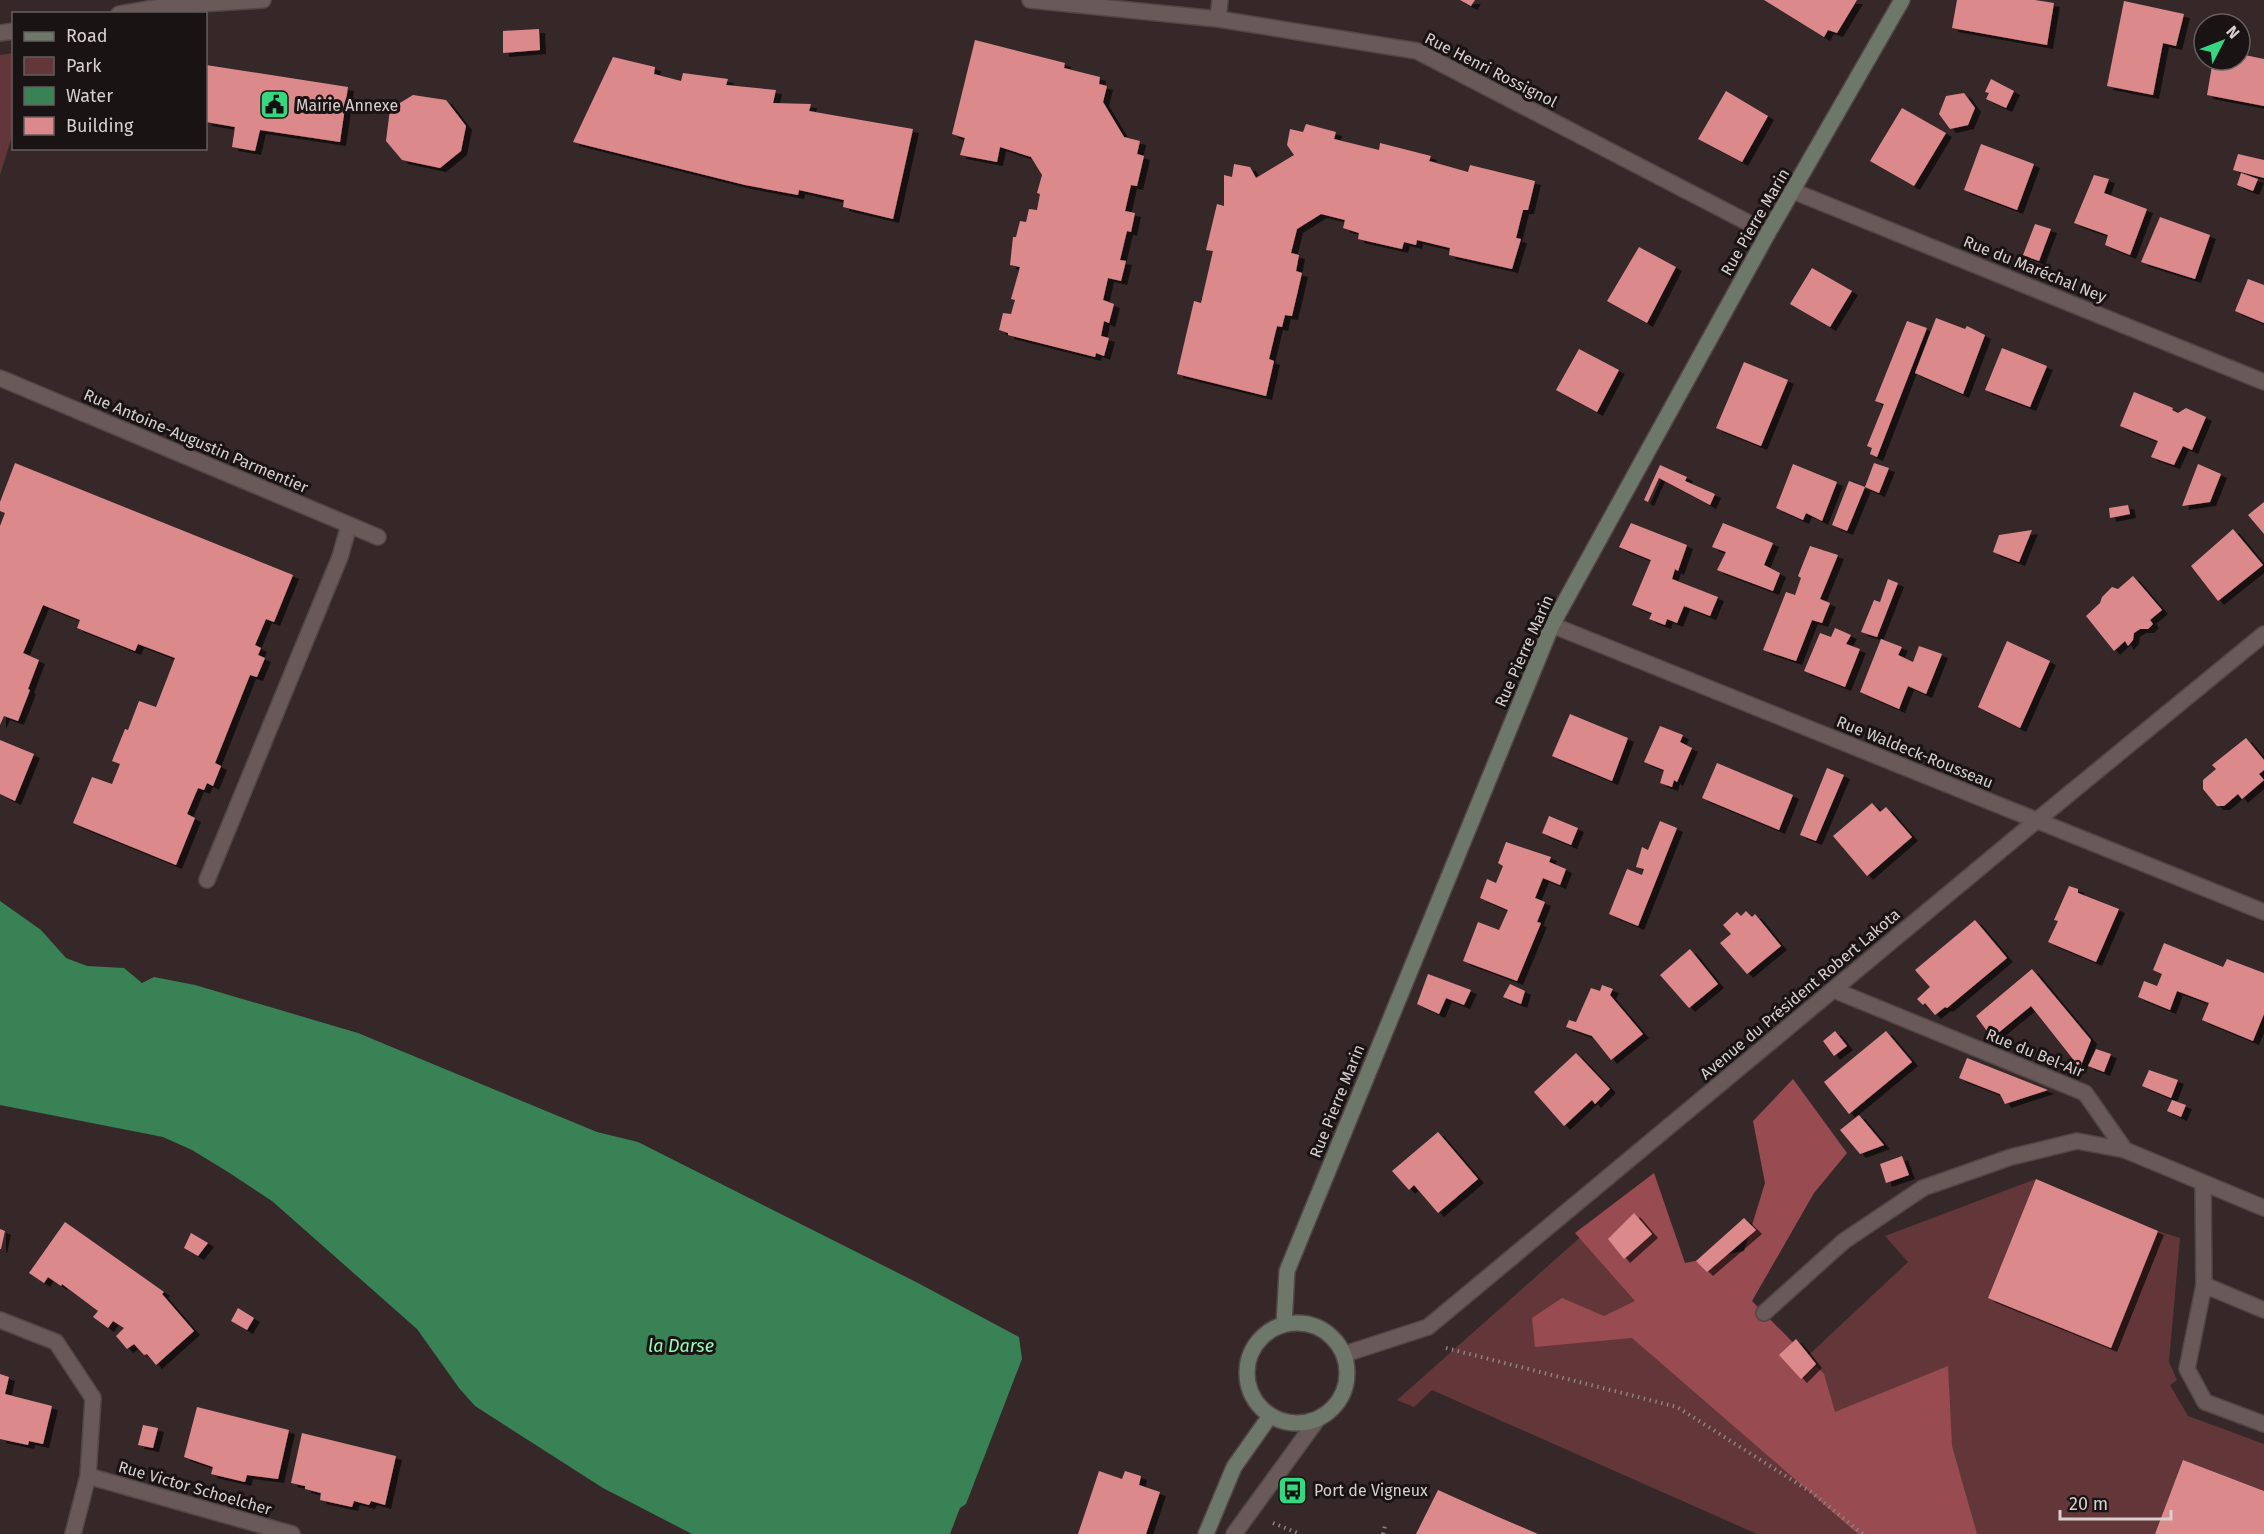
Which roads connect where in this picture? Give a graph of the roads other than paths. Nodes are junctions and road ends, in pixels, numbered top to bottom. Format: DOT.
graph roads {
  1 [pos="263,0"];
  2 [pos="1030,0"];
  3 [pos="1220,0"];
  4 [pos="1902,0"];
  5 [pos="131,12"];
  6 [pos="1218,19"];
  7 [pos="1793,190"];
  8 [pos="1768,233"];
  9 [pos="0,378"];
  10 [pos="2264,382"];
  11 [pos="350,525"];
  12 [pos="378,537"];
  13 [pos="1552,625"];
  14 [pos="2264,634"];
  15 [pos="2036,821"];
  16 [pos="207,880"];
  17 [pos="2264,912"];
  18 [pos="1834,990"];
  19 [pos="2125,1150"];
  20 [pos="2203,1183"];
  21 [pos="2264,1208"];
  22 [pos="2204,1286"];
  23 [pos="2264,1310"];
  24 [pos="1764,1313"];
  25 [pos="0,1320"];
  26 [pos="1284,1324"];
  27 [pos="1344,1354"];
  28 [pos="1270,1416"];
  29 [pos="1317,1420"];
  30 [pos="2264,1424"];
  31 [pos="88,1476"];
  32 [pos="73,1534"];
  33 [pos="292,1534"];
  34 [pos="1206,1534"];
  35 [pos="1234,1534"];
  1 -- 5 [label="street"];
  2 -- 6 [label="street, Rue Henri Rossignol"];
  3 -- 6 [label="street"];
  4 -- 7 [label="street, Rue Pierre Marin"];
  6 -- 8 [label="street, Rue Henri Rossignol"];
  7 -- 8 [label="street, Rue Pierre Marin"];
  7 -- 10 [label="street, Rue du Maréchal Ney"];
  8 -- 13 [label="street, Rue Pierre Marin"];
  9 -- 11 [label="street, Rue Antoine-Augustin Parmentier"];
  11 -- 12 [label="street, Rue Antoine-Augustin Parmentier"];
  11 -- 16 [label="street"];
  13 -- 15 [label="street, Rue Waldeck-Rousseau"];
  13 -- 26 [label="street, Rue Pierre Marin"];
  14 -- 15 [label="street, Avenue du Président Robert Lakota"];
  15 -- 17 [label="street, Rue Waldeck-Rousseau"];
  15 -- 18 [label="street, Avenue du Président Robert Lakota"];
  18 -- 19 [label="street, Rue du Bel-Air"];
  18 -- 27 [label="street, Avenue du Président Robert Lakota"];
  19 -- 20 [label="street"];
  19 -- 24 [label="street"];
  20 -- 21 [label="street"];
  20 -- 22 [label="street"];
  22 -- 23 [label="street"];
  22 -- 30 [label="street"];
  25 -- 31 [label="street"];
  26 -- 27 [label="street"];
  26 -- 28 [label="street"];
  27 -- 29 [label="street"];
  28 -- 29 [label="street"];
  28 -- 34 [label="street"];
  29 -- 35 [label="street"];
  31 -- 32 [label="street"];
  31 -- 33 [label="street, Rue Victor Schoelcher"];
}
